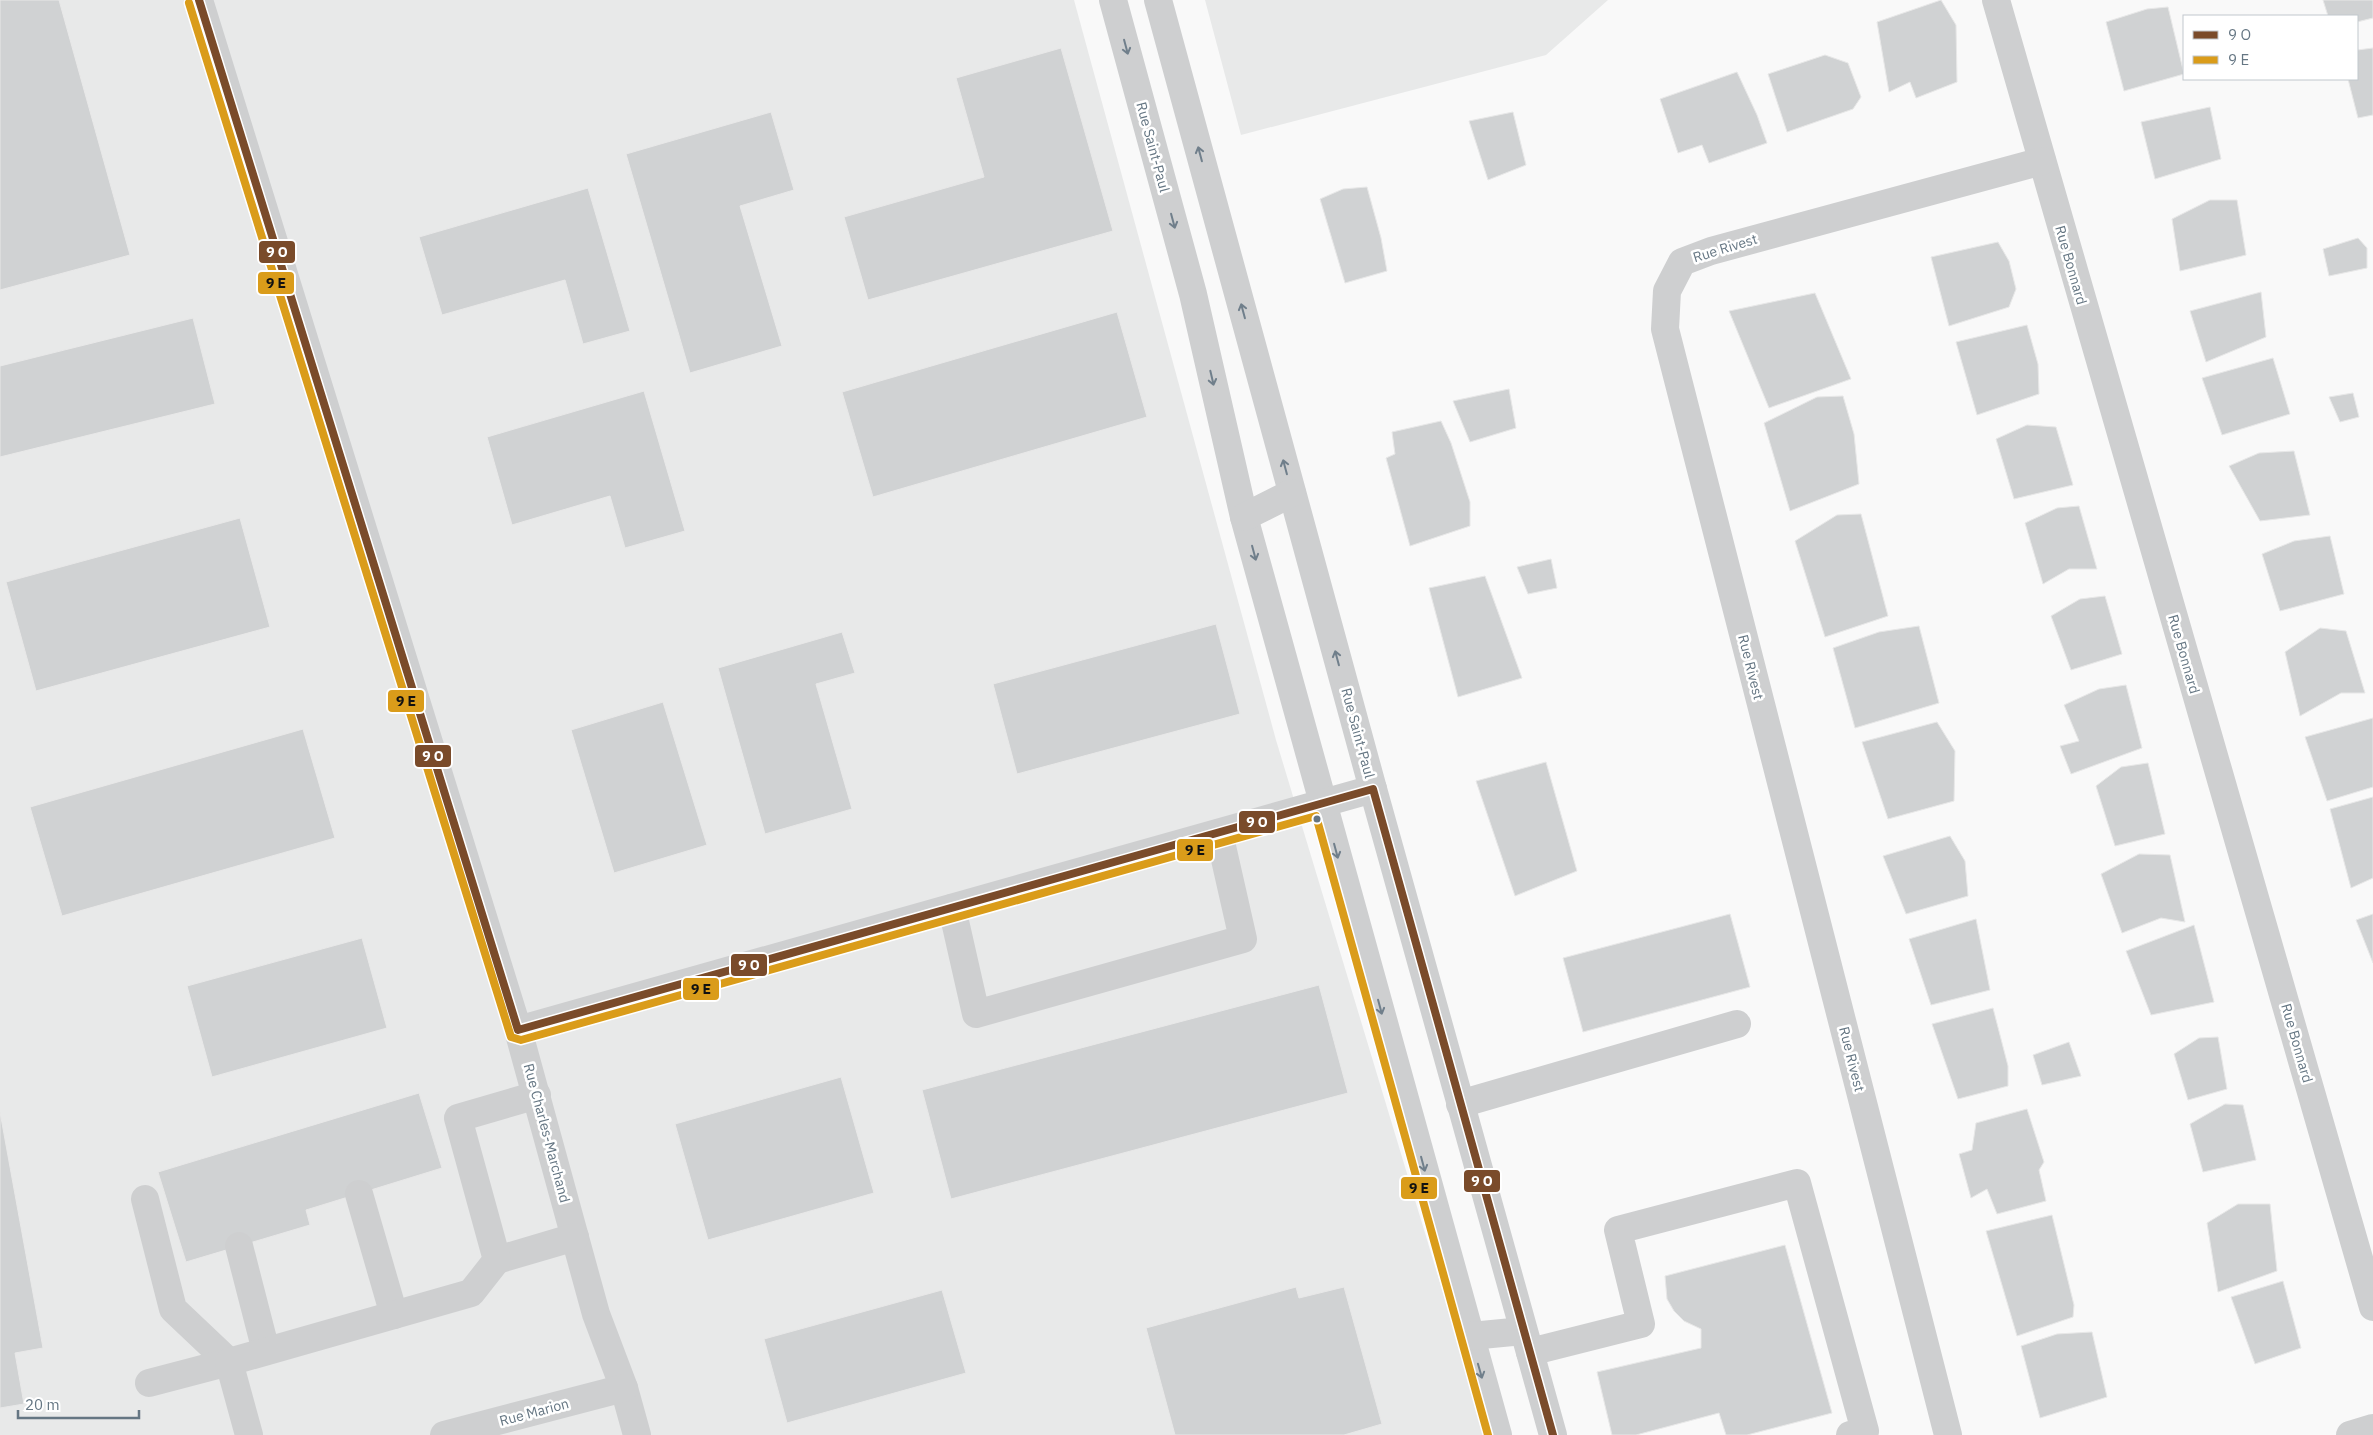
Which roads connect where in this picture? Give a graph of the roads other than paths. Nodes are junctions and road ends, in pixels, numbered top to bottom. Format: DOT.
graph roads {
  1 [pos="199,0"];
  2 [pos="1113,0"];
  3 [pos="1158,0"];
  4 [pos="1996,0"];
  5 [pos="2042,161"];
  6 [pos="1231,267"];
  7 [pos="1193,294"];
  8 [pos="1292,493"];
  9 [pos="1244,517"];
  10 [pos="1373,789"];
  11 [pos="1323,804"];
  12 [pos="1219,833"];
  13 [pos="952,908"];
  14 [pos="1737,1024"];
  15 [pos="518,1030"];
  16 [pos="537,1095"];
  17 [pos="1460,1104"];
  18 [pos="359,1194"];
  19 [pos="145,1199"];
  20 [pos="575,1237"];
  21 [pos="239,1246"];
  22 [pos="497,1260"];
  23 [pos="2373,1307"];
  24 [pos="394,1315"];
  25 [pos="1471,1336"];
  26 [pos="1526,1341"];
  27 [pos="266,1352"];
  28 [pos="229,1362"];
  29 [pos="149,1383"];
  30 [pos="624,1388"];
  31 [pos="2373,1428"];
  32 [pos="249,1435"];
  33 [pos="444,1435"];
  34 [pos="637,1435"];
  35 [pos="1498,1435"];
  36 [pos="1553,1435"];
  37 [pos="1850,1435"];
  38 [pos="1948,1435"];
  39 [pos="2350,1435"];
  1 -- 15 [label="street, Rue Charles-Marchand"];
  2 -- 7 [label="street, Rue Saint-Paul, one-way"];
  6 -- 3 [label="street, Rue Saint-Paul, one-way"];
  4 -- 5 [label="street, Rue Bonnard"];
  5 -- 23 [label="street, Rue Bonnard"];
  5 -- 38 [label="street, Rue Rivest"];
  6 -- 7 [label="street"];
  8 -- 6 [label="street, Rue Saint-Paul, one-way"];
  7 -- 9 [label="street, Rue Saint-Paul, one-way"];
  8 -- 9 [label="street"];
  10 -- 8 [label="street, Rue Saint-Paul, one-way"];
  9 -- 11 [label="street, Rue Saint-Paul, one-way"];
  10 -- 11 [label="street"];
  10 -- 17 [label="street, Rue Saint-Paul"];
  11 -- 12 [label="street"];
  11 -- 25 [label="street, Rue Saint-Paul, one-way"];
  12 -- 13 [label="street"];
  12 -- 13 [label="street"];
  13 -- 15 [label="street"];
  14 -- 17 [label="street"];
  15 -- 16 [label="street, Rue Charles-Marchand"];
  16 -- 20 [label="street, Rue Charles-Marchand"];
  16 -- 22 [label="street"];
  17 -- 26 [label="street, Rue Saint-Paul"];
  18 -- 24 [label="street"];
  19 -- 28 [label="street"];
  20 -- 22 [label="street"];
  20 -- 30 [label="street, Rue Charles-Marchand"];
  21 -- 27 [label="street"];
  22 -- 24 [label="street"];
  24 -- 27 [label="street"];
  25 -- 26 [label="street"];
  25 -- 35 [label="street, Rue Saint-Paul, one-way"];
  26 -- 36 [label="street, Rue Saint-Paul"];
  26 -- 37 [label="street"];
  27 -- 28 [label="street"];
  28 -- 29 [label="street"];
  28 -- 32 [label="street"];
  30 -- 33 [label="street, Rue Marion"];
  30 -- 34 [label="street, Rue Charles-Marchand"];
  31 -- 39 [label="street"];
}
